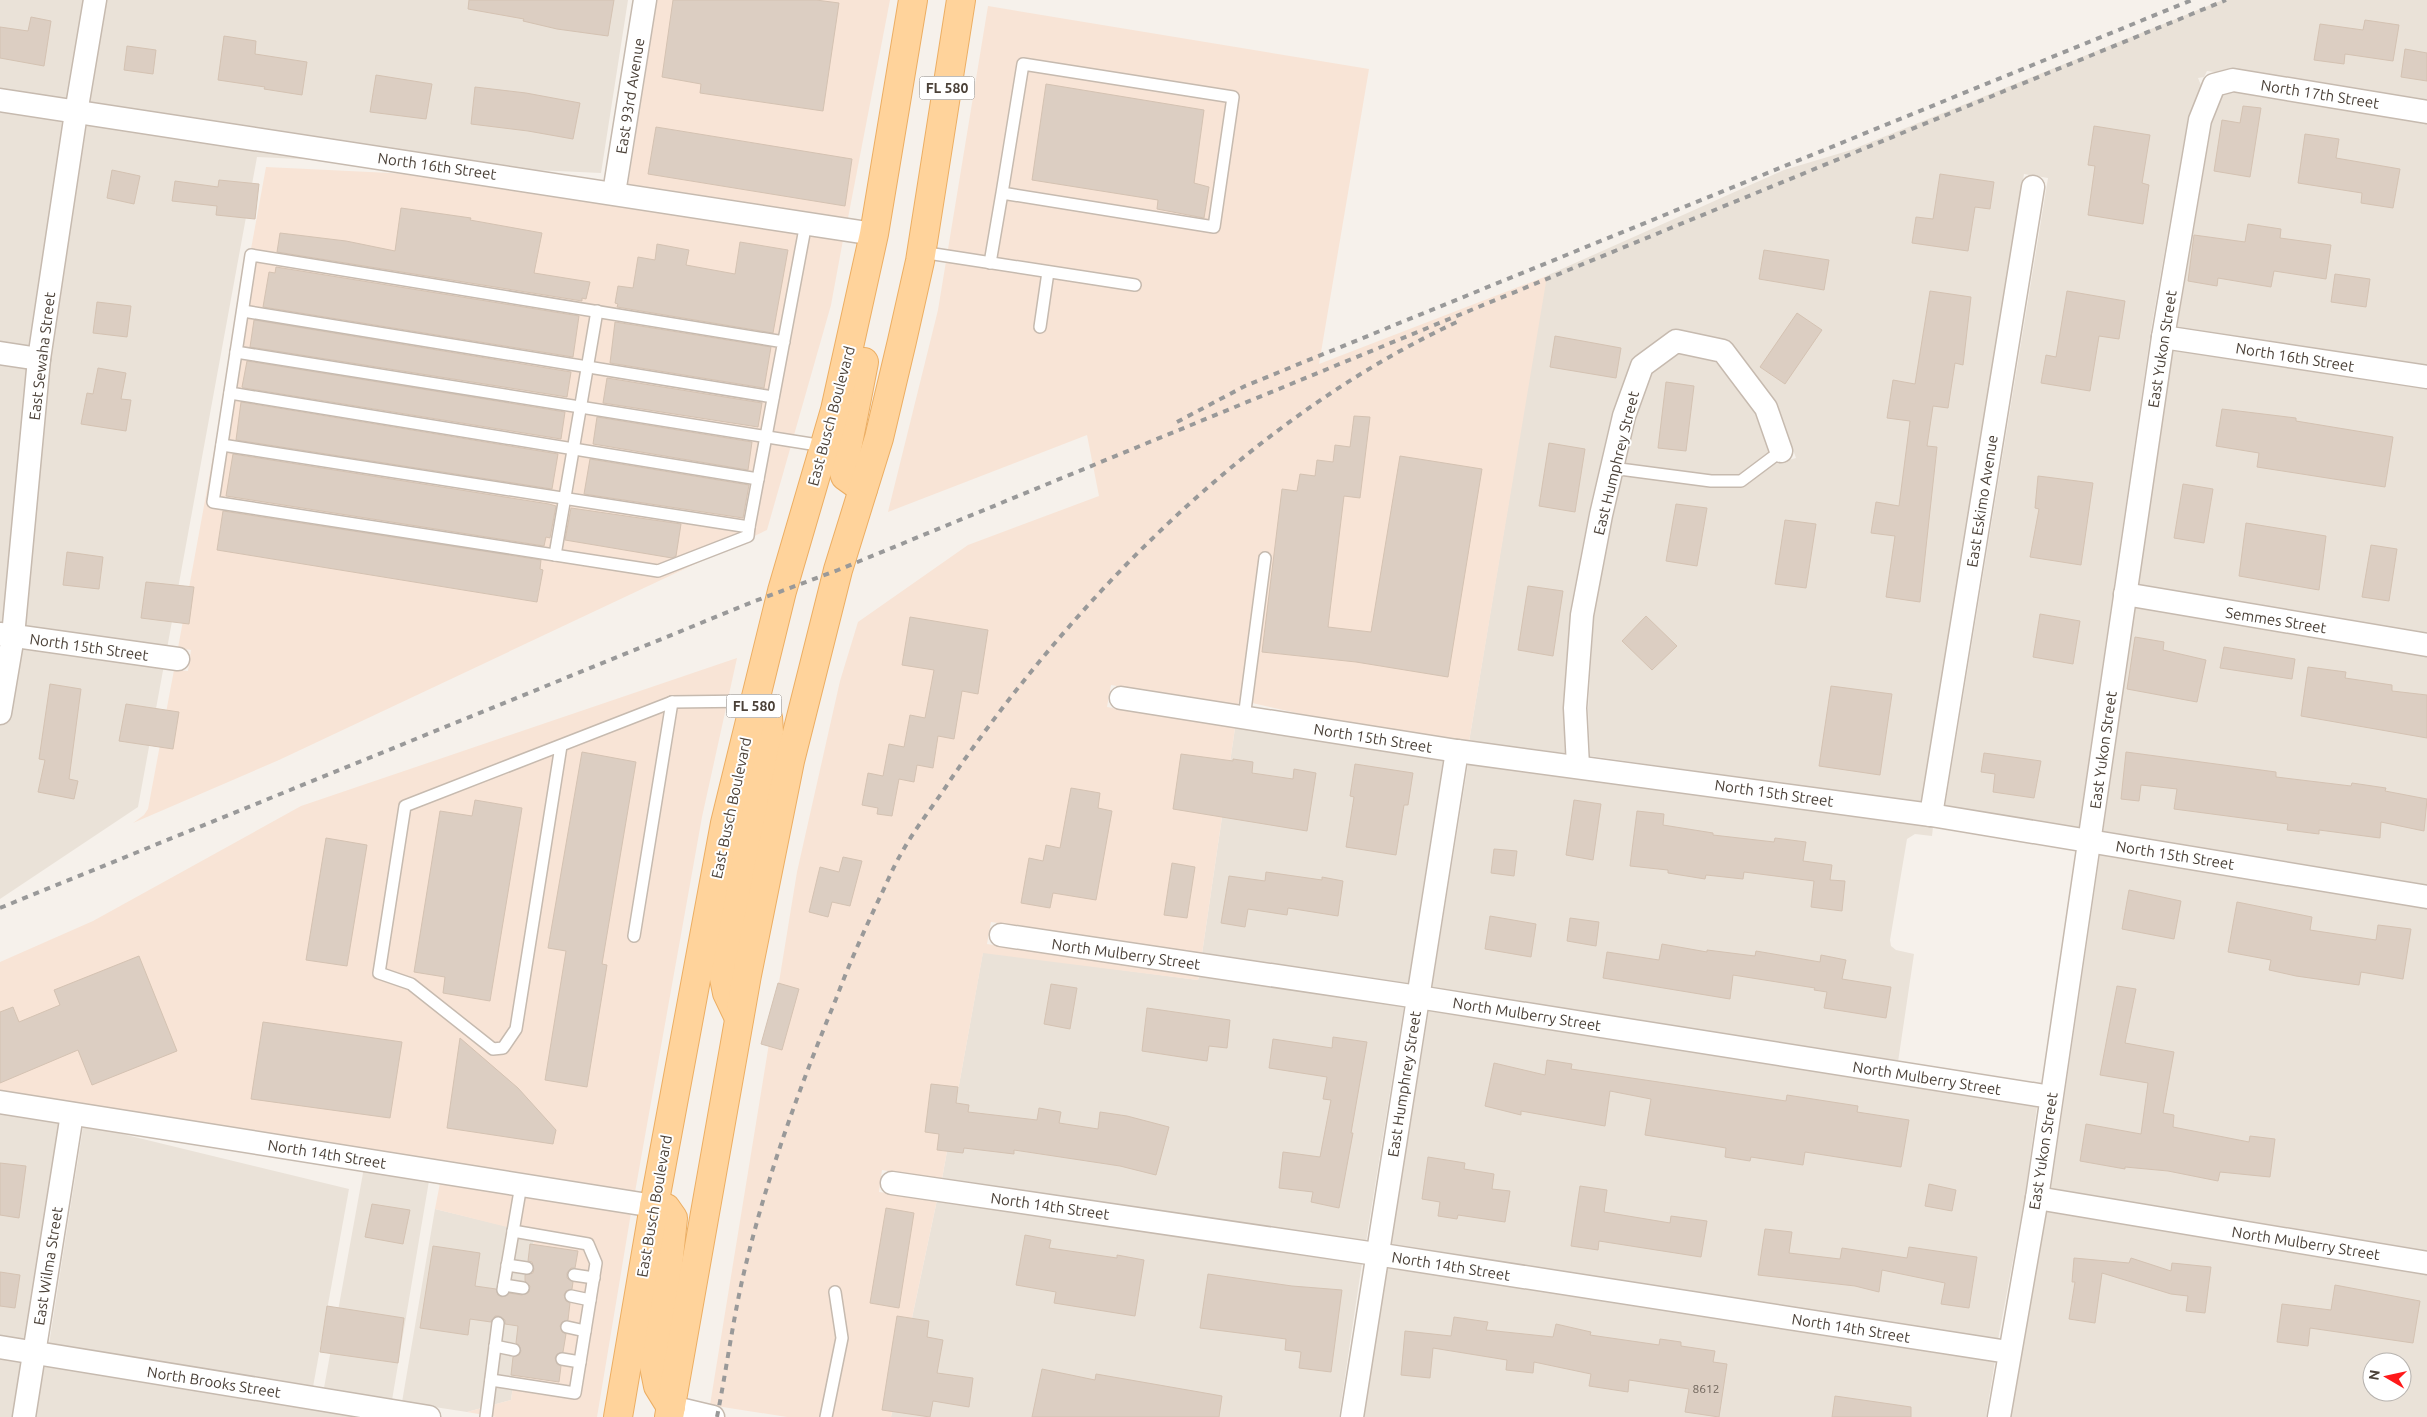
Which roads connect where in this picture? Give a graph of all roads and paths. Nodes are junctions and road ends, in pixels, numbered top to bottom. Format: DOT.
graph roads {
  1 [pos="95,0"];
  2 [pos="645,0"];
  3 [pos="913,0"];
  4 [pos="961,0"];
  5 [pos="2214,85"];
  6 [pos="0,100"];
  7 [pos="2427,112"];
  8 [pos="76,113"];
  9 [pos="2033,186"];
  10 [pos="614,193"];
  11 [pos="1002,193"];
  12 [pos="806,223"];
  13 [pos="874,234"];
  14 [pos="921,252"];
  15 [pos="990,263"];
  16 [pos="1048,272"];
  17 [pos="1135,285"];
  18 [pos="862,290"];
  19 [pos="243,311"];
  20 [pos="597,312"];
  21 [pos="1040,327"];
  22 [pos="2163,337"];
  23 [pos="784,342"];
  24 [pos="236,352"];
  25 [pos="0,353"];
  26 [pos="39,360"];
  27 [pos="588,366"];
  28 [pos="2427,377"];
  29 [pos="230,393"];
  30 [pos="773,397"];
  31 [pos="580,406"];
  32 [pos="766,437"];
  33 [pos="222,445"];
  34 [pos="824,446"];
  35 [pos="573,450"];
  36 [pos="1781,450"];
  37 [pos="1612,468"];
  38 [pos="758,479"];
  39 [pos="863,489"];
  40 [pos="565,498"];
  41 [pos="749,527"];
  42 [pos="555,555"];
  43 [pos="1265,558"];
  44 [pos="2125,594"];
  45 [pos="7,635"];
  46 [pos="2427,645"];
  47 [pos="178,659"];
  48 [pos="1121,698"];
  49 [pos="755,701"];
  50 [pos="672,702"];
  51 [pos="0,713"];
  52 [pos="1244,718"];
  53 [pos="561,746"];
  54 [pos="1457,751"];
  55 [pos="1578,766"];
  56 [pos="1931,816"];
  57 [pos="2090,841"];
  58 [pos="2427,897"];
  59 [pos="1001,935"];
  60 [pos="634,936"];
  61 [pos="1418,997"];
  62 [pos="739,1018"];
  63 [pos="2051,1097"];
  64 [pos="0,1102"];
  65 [pos="72,1114"];
  66 [pos="892,1183"];
  67 [pos="520,1184"];
  68 [pos="2037,1198"];
  69 [pos="654,1206"];
  70 [pos="513,1230"];
  71 [pos="1376,1254"];
  72 [pos="2427,1263"];
  73 [pos="507,1265"];
  74 [pos="527,1268"];
  75 [pos="574,1275"];
  76 [pos="594,1278"];
  77 [pos="524,1288"];
  78 [pos="835,1292"];
  79 [pos="571,1296"];
  80 [pos="590,1300"];
  81 [pos="498,1323"];
  82 [pos="567,1327"];
  83 [pos="585,1331"];
  84 [pos="495,1346"];
  85 [pos="0,1347"];
  86 [pos="514,1350"];
  87 [pos="2008,1352"];
  88 [pos="35,1353"];
  89 [pos="562,1359"];
  90 [pos="580,1362"];
  91 [pos="491,1380"];
  92 [pos="670,1412"];
  93 [pos="24,1417"];
  94 [pos="429,1417"];
  95 [pos="486,1417"];
  96 [pos="618,1417"];
  97 [pos="713,1417"];
  98 [pos="826,1417"];
  99 [pos="1352,1417"];
  100 [pos="1999,1417"];
  1 -- 8 [label="street, East Sewaha Street"];
  2 -- 10 [label="street, East 93rd Avenue"];
  3 -- 13 [label="main road, East Busch Boulevard / FL 580"];
  4 -- 14 [label="main road, FL 580"];
  5 -- 7 [label="street, North 17th Street"];
  5 -- 22 [label="street, East Yukon Street"];
  6 -- 8 [label="street, North 16th Street"];
  8 -- 10 [label="street, North 16th Street"];
  8 -- 26 [label="street, East Sewaha Street"];
  9 -- 56 [label="street, East Eskimo Avenue"];
  10 -- 12 [label="street, North 16th Street"];
  11 -- 11 [label="lane"];
  11 -- 15 [label="lane"];
  12 -- 13 [label="street, North 16th Street"];
  12 -- 23 [label="lane"];
  13 -- 18 [label="main road, East Busch Boulevard / FL 580"];
  14 -- 15 [label="lane"];
  14 -- 39 [label="main road, FL 580"];
  15 -- 16 [label="lane"];
  16 -- 17 [label="lane"];
  16 -- 21 [label="lane"];
  18 -- 34 [label="main road, East Busch Boulevard / FL 580"];
  18 -- 39 [label="main road"];
  19 -- 20 [label="lane"];
  19 -- 24 [label="lane"];
  19 -- 27 [label="lane"];
  20 -- 23 [label="lane"];
  20 -- 27 [label="lane"];
  22 -- 28 [label="street, North 16th Street"];
  22 -- 44 [label="street, East Yukon Street"];
  23 -- 30 [label="lane"];
  24 -- 29 [label="lane"];
  24 -- 31 [label="lane"];
  25 -- 26 [label="street"];
  26 -- 45 [label="street, East Sewaha Street"];
  27 -- 30 [label="lane"];
  27 -- 31 [label="lane"];
  29 -- 33 [label="lane"];
  29 -- 35 [label="lane"];
  30 -- 32 [label="lane"];
  31 -- 32 [label="lane"];
  31 -- 35 [label="lane"];
  32 -- 34 [label="lane"];
  32 -- 38 [label="lane"];
  33 -- 40 [label="lane"];
  33 -- 42 [label="lane"];
  34 -- 49 [label="main road, East Busch Boulevard / FL 580"];
  35 -- 38 [label="lane"];
  35 -- 40 [label="lane"];
  36 -- 37 [label="lane"];
  36 -- 37 [label="street, East Humphrey Street"];
  37 -- 55 [label="street, East Humphrey Street"];
  38 -- 41 [label="lane"];
  39 -- 62 [label="main road, FL 580"];
  40 -- 41 [label="lane"];
  40 -- 42 [label="lane"];
  41 -- 42 [label="lane"];
  43 -- 52 [label="lane"];
  44 -- 46 [label="street, Semmes Street"];
  44 -- 57 [label="street, East Yukon Street"];
  45 -- 47 [label="street, North 15th Street"];
  45 -- 51 [label="street, East Sewaha Street"];
  48 -- 52 [label="street, North 15th Street"];
  49 -- 50 [label="lane"];
  49 -- 62 [label="main road"];
  49 -- 69 [label="main road, East Busch Boulevard / FL 580"];
  50 -- 53 [label="lane"];
  50 -- 60 [label="lane"];
  52 -- 54 [label="street, North 15th Street"];
  53 -- 53 [label="lane"];
  54 -- 55 [label="street, North 15th Street"];
  54 -- 61 [label="street, East Humphrey Street"];
  55 -- 56 [label="street, North 15th Street"];
  56 -- 57 [label="street, North 15th Street"];
  57 -- 58 [label="street, North 15th Street"];
  57 -- 63 [label="street, East Yukon Street"];
  59 -- 61 [label="street, North Mulberry Street"];
  61 -- 63 [label="street, North Mulberry Street"];
  61 -- 71 [label="street, East Humphrey Street"];
  62 -- 92 [label="main road, FL 580"];
  63 -- 68 [label="street, East Yukon Street"];
  64 -- 65 [label="street, North 14th Street"];
  65 -- 67 [label="street, North 14th Street"];
  65 -- 88 [label="street, East Wilma Street"];
  66 -- 71 [label="street, North 14th Street"];
  67 -- 69 [label="street, North 14th Street"];
  67 -- 70 [label="lane"];
  68 -- 72 [label="street, North Mulberry Street"];
  68 -- 87 [label="street, East Yukon Street"];
  69 -- 92 [label="main road"];
  69 -- 96 [label="main road, East Busch Boulevard / FL 580"];
  70 -- 73 [label="lane"];
  70 -- 76 [label="lane"];
  71 -- 87 [label="street, North 14th Street"];
  71 -- 99 [label="street, East Humphrey Street"];
  73 -- 74 [label="lane"];
  73 -- 77 [label="lane"];
  75 -- 76 [label="lane"];
  76 -- 80 [label="lane"];
  78 -- 98 [label="lane"];
  79 -- 80 [label="lane"];
  80 -- 83 [label="lane"];
  81 -- 84 [label="lane"];
  82 -- 83 [label="lane"];
  83 -- 90 [label="lane"];
  84 -- 86 [label="lane"];
  84 -- 91 [label="lane"];
  85 -- 88 [label="street, North Brooks Street"];
  87 -- 100 [label="street, East Yukon Street"];
  88 -- 93 [label="street, East Wilma Street"];
  88 -- 94 [label="street, North Brooks Street"];
  89 -- 90 [label="lane"];
  90 -- 91 [label="lane"];
  91 -- 95 [label="lane"];
  92 -- 97 [label="street"];
}
